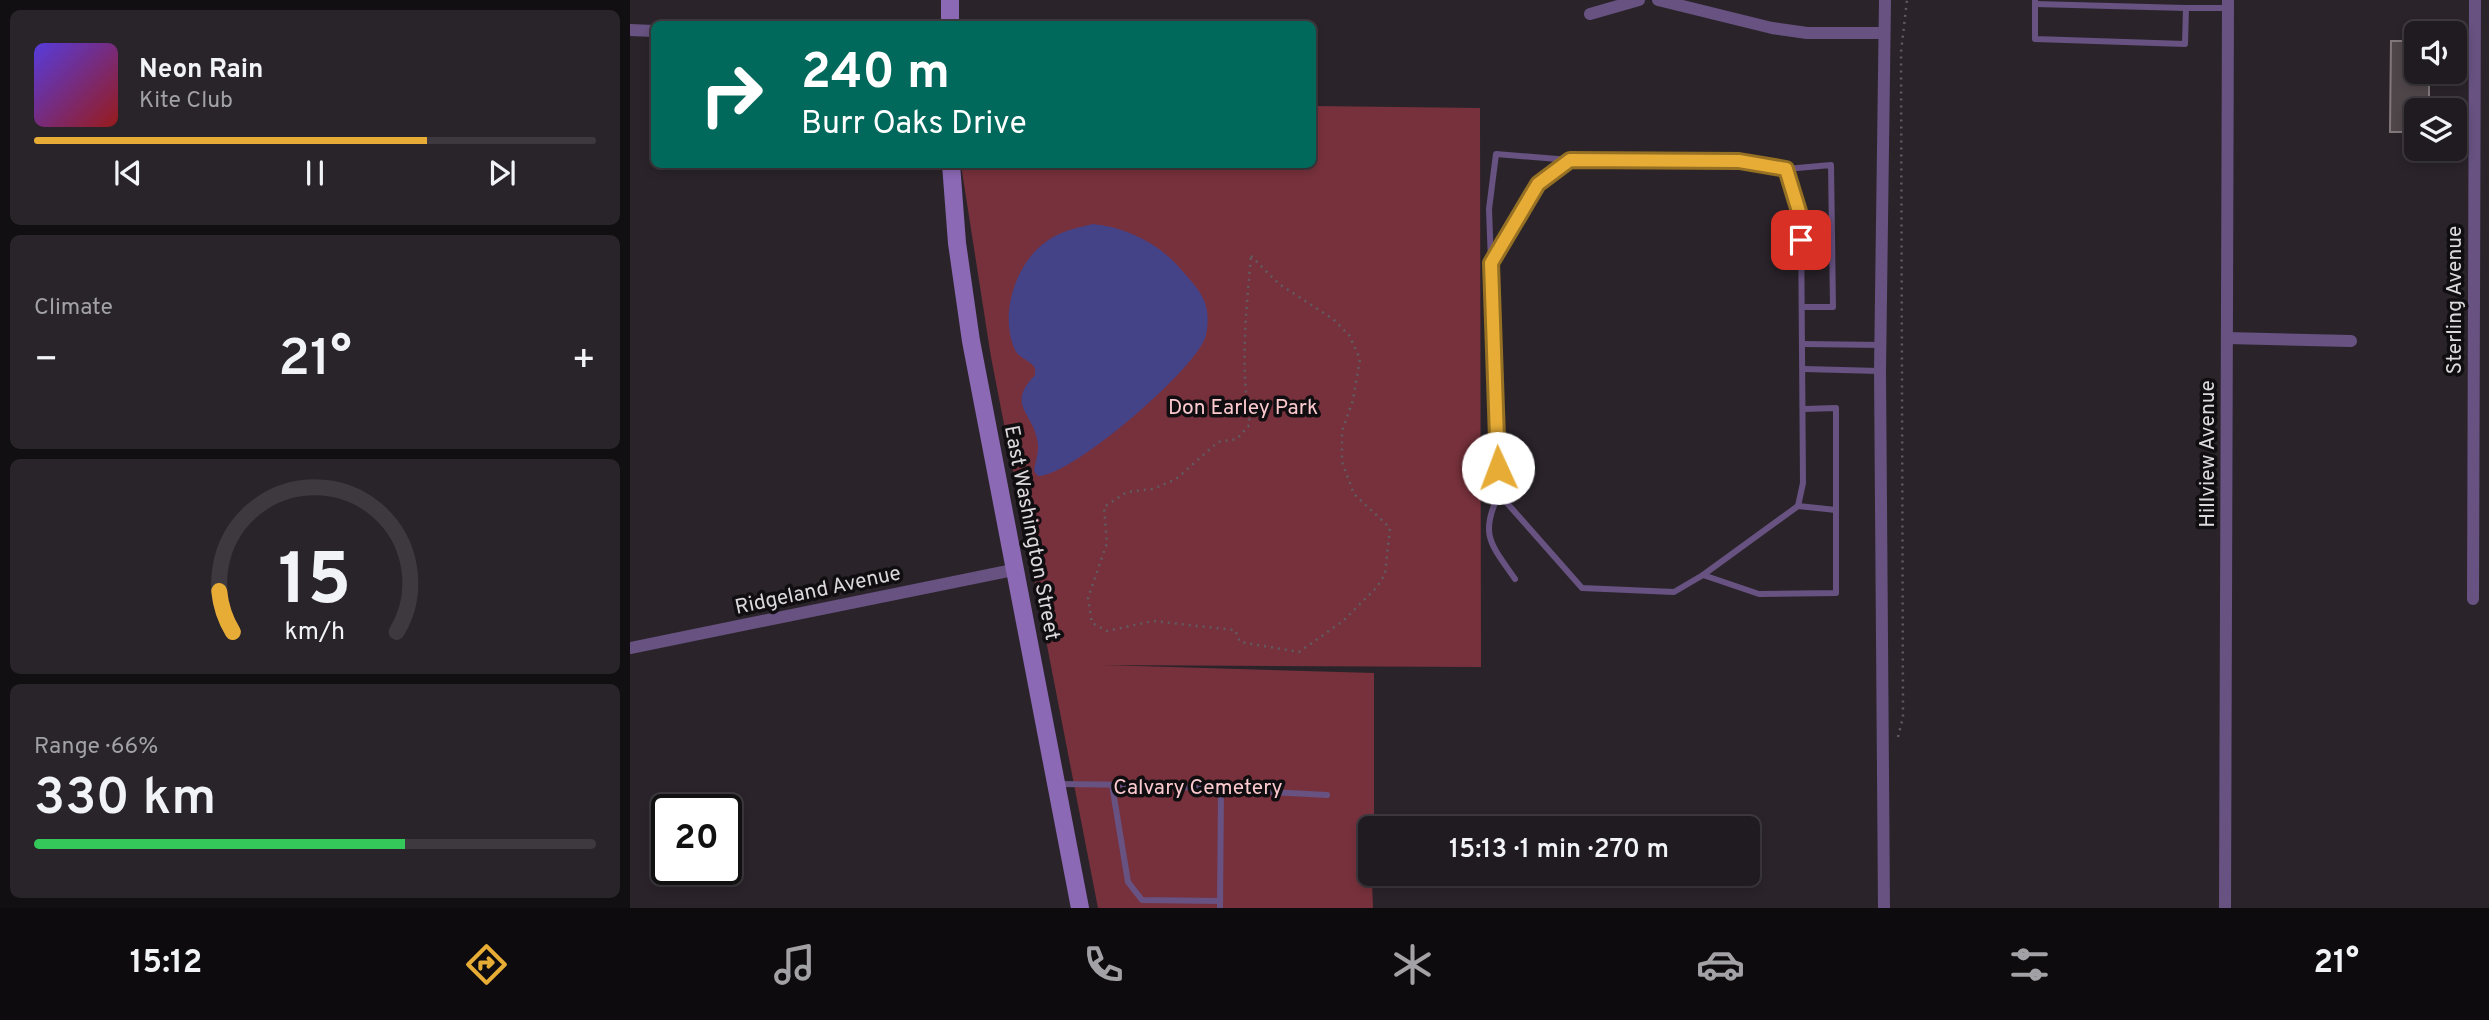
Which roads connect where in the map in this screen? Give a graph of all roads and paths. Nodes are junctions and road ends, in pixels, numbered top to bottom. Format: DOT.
graph roads {
  1 [pos="950,0"];
  2 [pos="1639,0"];
  3 [pos="1658,0"];
  4 [pos="1885,0"];
  5 [pos="1907,0"];
  6 [pos="2475,0"];
  7 [pos="2035,2"];
  8 [pos="2228,4"];
  9 [pos="2186,8"];
  10 [pos="1590,14"];
  11 [pos="950,21"];
  12 [pos="630,30"];
  13 [pos="651,31"];
  14 [pos="1884,33"];
  15 [pos="1570,160"];
  16 [pos="951,168"];
  17 [pos="1786,169"];
  18 [pos="1491,263"];
  19 [pos="1803,307"];
  20 [pos="2227,338"];
  21 [pos="2351,341"];
  22 [pos="1804,344"];
  23 [pos="1881,345"];
  24 [pos="1804,369"];
  25 [pos="1881,371"];
  26 [pos="1804,410"];
  27 [pos="1499,494"];
  28 [pos="1798,506"];
  29 [pos="1836,510"];
  30 [pos="1013,570"];
  31 [pos="1703,575"];
  32 [pos="1515,579"];
  33 [pos="1377,587"];
  34 [pos="2473,599"];
  35 [pos="630,648"];
  36 [pos="1897,740"];
  37 [pos="1057,784"];
  38 [pos="1112,785"];
  39 [pos="1221,791"];
  40 [pos="1327,795"];
  41 [pos="1220,904"];
  42 [pos="1080,908"];
  43 [pos="1884,908"];
  44 [pos="2225,908"];
  1 -- 11 [label="main road"];
  2 -- 10 [label="street"];
  3 -- 14 [label="street"];
  4 -- 14 [label="street"];
  5 -- 36 [label="path"];
  6 -- 34 [label="street, Sterling Avenue"];
  7 -- 9 [label="lane"];
  7 -- 9 [label="lane"];
  8 -- 9 [label="lane"];
  8 -- 20 [label="street, Hillview Avenue"];
  12 -- 13 [label="street"];
  14 -- 23 [label="street"];
  15 -- 17 [label="lane"];
  15 -- 18 [label="lane"];
  15 -- 18 [label="lane"];
  16 -- 30 [label="main road, East Washington Street"];
  17 -- 19 [label="lane"];
  17 -- 19 [label="lane"];
  18 -- 27 [label="lane"];
  19 -- 22 [label="lane"];
  20 -- 21 [label="street"];
  20 -- 44 [label="street, Hillview Avenue"];
  22 -- 23 [label="lane"];
  22 -- 24 [label="lane"];
  23 -- 25 [label="street"];
  24 -- 25 [label="lane"];
  24 -- 26 [label="lane"];
  25 -- 43 [label="street"];
  26 -- 28 [label="lane"];
  26 -- 29 [label="lane"];
  27 -- 31 [label="lane"];
  27 -- 32 [label="lane"];
  28 -- 29 [label="lane"];
  28 -- 31 [label="lane"];
  29 -- 31 [label="lane"];
  30 -- 35 [label="street, Ridgeland Avenue"];
  30 -- 37 [label="main road, East Washington Street"];
  33 -- 33 [label="path"];
  37 -- 38 [label="lane"];
  37 -- 42 [label="main road, East Washington Street"];
  38 -- 39 [label="lane"];
  38 -- 41 [label="lane"];
  39 -- 40 [label="lane"];
  39 -- 41 [label="lane"];
}
